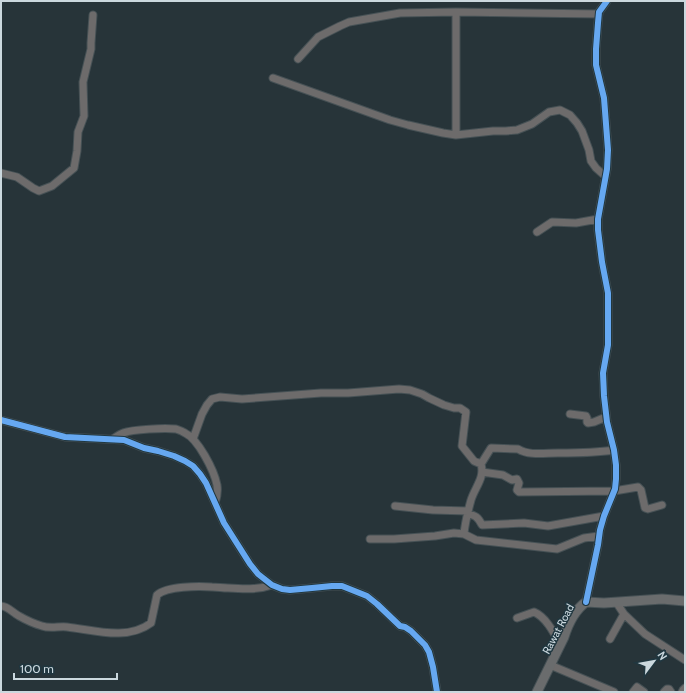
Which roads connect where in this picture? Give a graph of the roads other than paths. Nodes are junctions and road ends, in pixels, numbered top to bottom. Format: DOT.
graph roads {
  1 [pos="607,1"];
  2 [pos="456,12"];
  3 [pos="599,14"];
  4 [pos="93,15"];
  5 [pos="298,59"];
  6 [pos="273,78"];
  7 [pos="456,135"];
  8 [pos="1,173"];
  9 [pos="605,176"];
  10 [pos="598,219"];
  11 [pos="537,232"];
  12 [pos="570,414"];
  13 [pos="606,417"];
  14 [pos="1,420"];
  15 [pos="112,439"];
  16 [pos="193,439"];
  17 [pos="614,450"];
  18 [pos="481,464"];
  19 [pos="482,472"];
  20 [pos="614,491"];
  21 [pos="215,503"];
  22 [pos="662,505"];
  23 [pos="395,506"];
  24 [pos="468,512"];
  25 [pos="604,516"];
  26 [pos="464,534"];
  27 [pos="599,536"];
  28 [pos="370,539"];
  29 [pos="272,585"];
  30 [pos="685,601"];
  31 [pos="586,602"];
  32 [pos="616,602"];
  33 [pos="1,606"];
  34 [pos="624,614"];
  35 [pos="517,618"];
  36 [pos="610,639"];
  37 [pos="560,644"];
  38 [pos="685,660"];
  39 [pos="550,665"];
  40 [pos="437,692"];
  41 [pos="537,692"];
  42 [pos="614,692"];
  43 [pos="633,692"];
  44 [pos="644,692"];
  45 [pos="664,692"];
  46 [pos="671,692"];
  1 -- 3 [label="street"];
  2 -- 3 [label="street"];
  2 -- 5 [label="street"];
  2 -- 7 [label="street"];
  3 -- 9 [label="street"];
  4 -- 8 [label="street"];
  6 -- 7 [label="street"];
  7 -- 9 [label="street"];
  9 -- 10 [label="street"];
  10 -- 11 [label="street"];
  10 -- 13 [label="street"];
  12 -- 13 [label="street"];
  13 -- 17 [label="street"];
  14 -- 15 [label="street"];
  15 -- 16 [label="street"];
  15 -- 21 [label="street"];
  16 -- 18 [label="street"];
  16 -- 21 [label="street"];
  17 -- 18 [label="street"];
  17 -- 20 [label="street"];
  18 -- 19 [label="street"];
  19 -- 20 [label="street"];
  19 -- 24 [label="street"];
  20 -- 22 [label="street"];
  20 -- 25 [label="street"];
  21 -- 29 [label="street"];
  23 -- 24 [label="street"];
  24 -- 25 [label="street"];
  24 -- 26 [label="street"];
  25 -- 27 [label="street"];
  26 -- 27 [label="street"];
  26 -- 28 [label="street"];
  27 -- 31 [label="street"];
  29 -- 33 [label="street"];
  29 -- 40 [label="street"];
  30 -- 32 [label="main road, Rawat Road"];
  31 -- 32 [label="main road, Rawat Road"];
  31 -- 37 [label="main road, Rawat Road"];
  32 -- 34 [label="street"];
  34 -- 36 [label="street"];
  34 -- 38 [label="street"];
  35 -- 37 [label="street"];
  37 -- 39 [label="main road, Rawat Road"];
  39 -- 41 [label="main road, Rawat Road"];
  39 -- 42 [label="street"];
  43 -- 44 [label="street"];
  45 -- 46 [label="street"];
}
